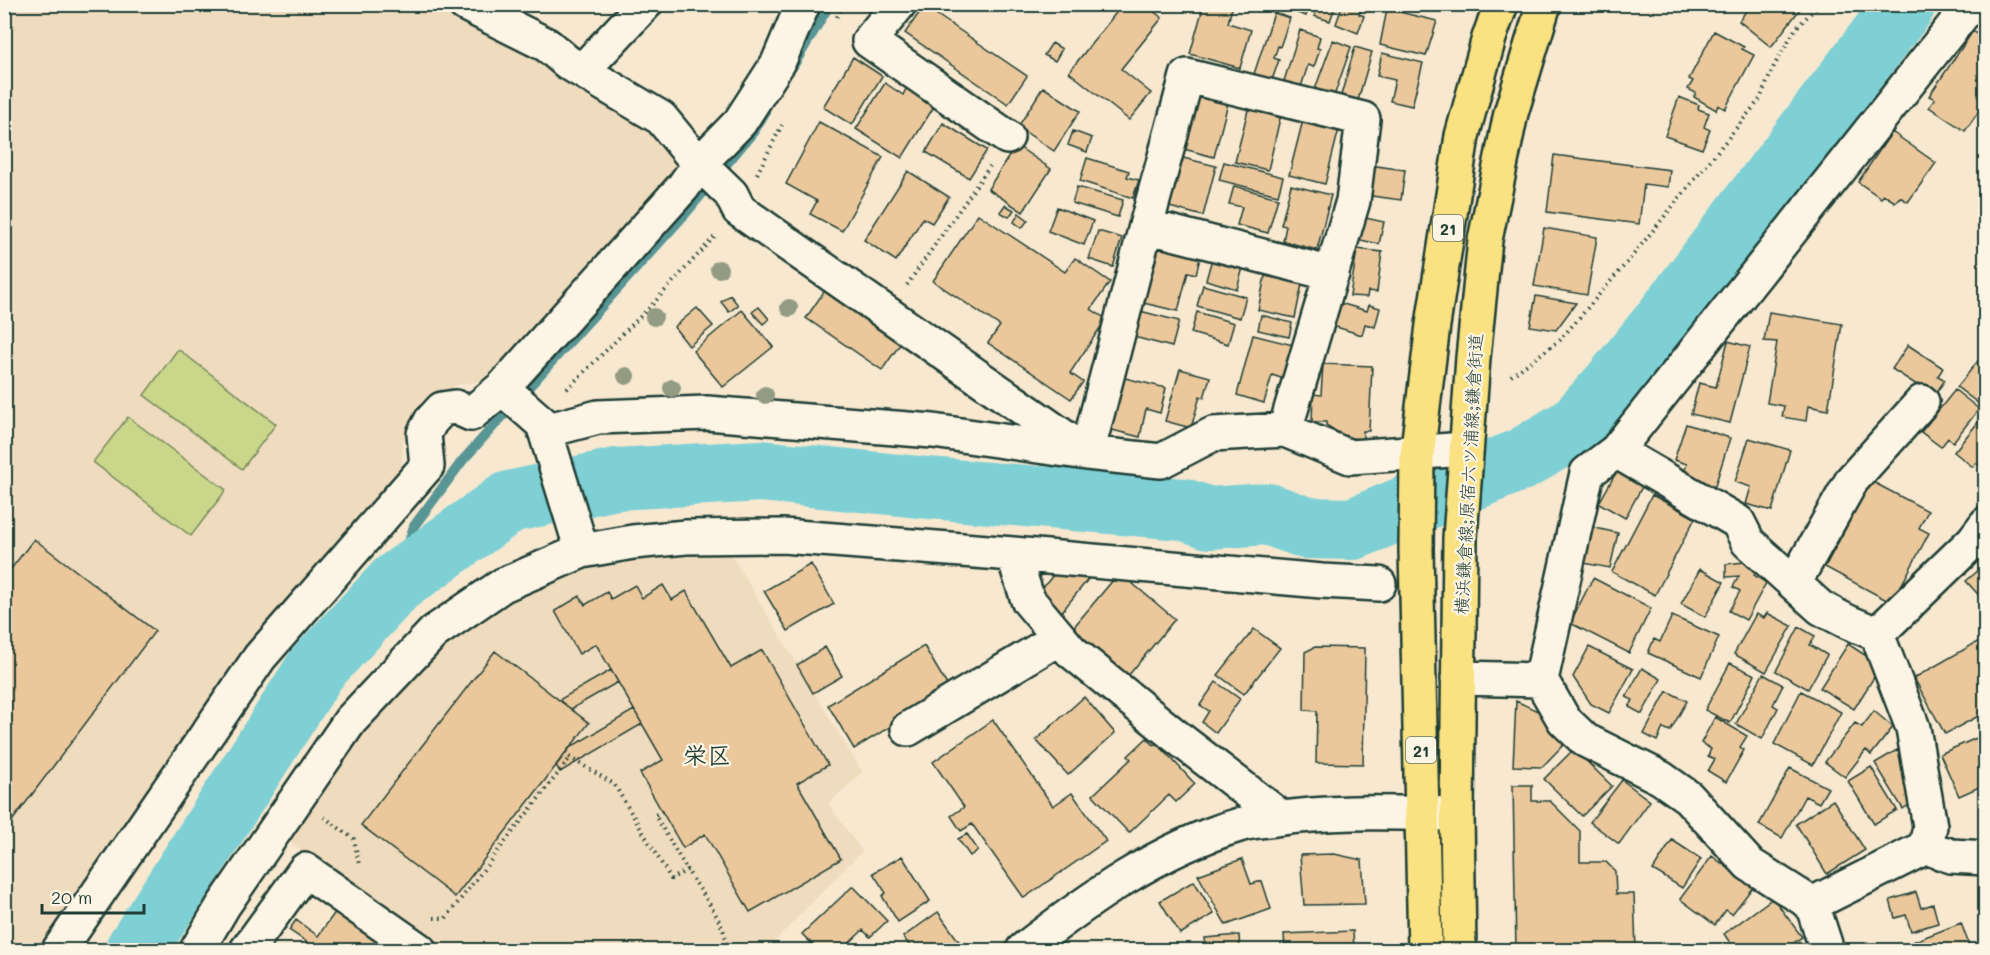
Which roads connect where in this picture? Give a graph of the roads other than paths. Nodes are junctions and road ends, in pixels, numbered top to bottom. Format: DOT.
graph roads {
  1 [pos="465,4"];
  2 [pos="645,4"];
  3 [pos="802,4"];
  4 [pos="899,4"];
  5 [pos="1502,4"];
  6 [pos="1544,4"];
  7 [pos="1971,4"];
  8 [pos="582,71"];
  9 [pos="1007,137"];
  10 [pos="702,165"];
  11 [pos="1146,226"];
  12 [pos="1332,274"];
  13 [pos="502,388"];
  14 [pos="1922,402"];
  15 [pos="1285,430"];
  16 [pos="545,431"];
  17 [pos="1466,449"];
  18 [pos="1616,451"];
  19 [pos="1087,453"];
  20 [pos="1418,454"];
  21 [pos="1986,524"];
  22 [pos="582,551"];
  23 [pos="1013,554"];
  24 [pos="1794,583"];
  25 [pos="1379,584"];
  26 [pos="1877,634"];
  27 [pos="1059,638"];
  28 [pos="1458,678"];
  29 [pos="1541,680"];
  30 [pos="908,729"];
  31 [pos="1422,813"];
  32 [pos="1457,814"];
  33 [pos="1282,818"];
  34 [pos="1926,847"];
  35 [pos="1986,858"];
  36 [pos="1812,904"];
  37 [pos="59,951"];
  38 [pos="198,951"];
  39 [pos="247,951"];
  40 [pos="419,951"];
  41 [pos="1023,951"];
  42 [pos="1425,951"];
  43 [pos="1459,951"];
  44 [pos="1824,951"];
  1 -- 8 [label="street"];
  2 -- 8 [label="street"];
  3 -- 10 [label="street"];
  4 -- 9 [label="street"];
  5 -- 20 [label="main road, 21"];
  6 -- 17 [label="main road, 横浜鎌倉線;原宿六ツ浦線;鎌倉街道 / 21"];
  7 -- 18 [label="street"];
  8 -- 10 [label="street"];
  10 -- 13 [label="street"];
  10 -- 19 [label="street"];
  11 -- 12 [label="street"];
  11 -- 12 [label="street"];
  11 -- 19 [label="street"];
  12 -- 15 [label="street"];
  13 -- 16 [label="street"];
  13 -- 37 [label="street"];
  14 -- 24 [label="street"];
  15 -- 19 [label="street"];
  15 -- 20 [label="street"];
  16 -- 19 [label="street"];
  16 -- 22 [label="street"];
  17 -- 20 [label="street"];
  17 -- 28 [label="main road, 横浜鎌倉線;原宿六ツ浦線;鎌倉街道 / 21"];
  18 -- 24 [label="street"];
  18 -- 29 [label="street"];
  20 -- 31 [label="main road, 21"];
  21 -- 26 [label="street"];
  22 -- 23 [label="street"];
  22 -- 38 [label="street"];
  23 -- 25 [label="street"];
  23 -- 27 [label="street"];
  24 -- 26 [label="street"];
  26 -- 34 [label="street"];
  27 -- 30 [label="street"];
  27 -- 33 [label="street"];
  28 -- 29 [label="street"];
  28 -- 32 [label="main road, 横浜鎌倉線;原宿六ツ浦線;鎌倉街道 / 21"];
  29 -- 36 [label="street"];
  31 -- 32 [label="street"];
  31 -- 33 [label="street"];
  31 -- 42 [label="main road, 21"];
  32 -- 43 [label="main road, 横浜鎌倉線;原宿六ツ浦線;鎌倉街道 / 21"];
  33 -- 41 [label="street"];
  34 -- 35 [label="street"];
  34 -- 36 [label="street"];
  36 -- 44 [label="street"];
  39 -- 40 [label="street"];
}
